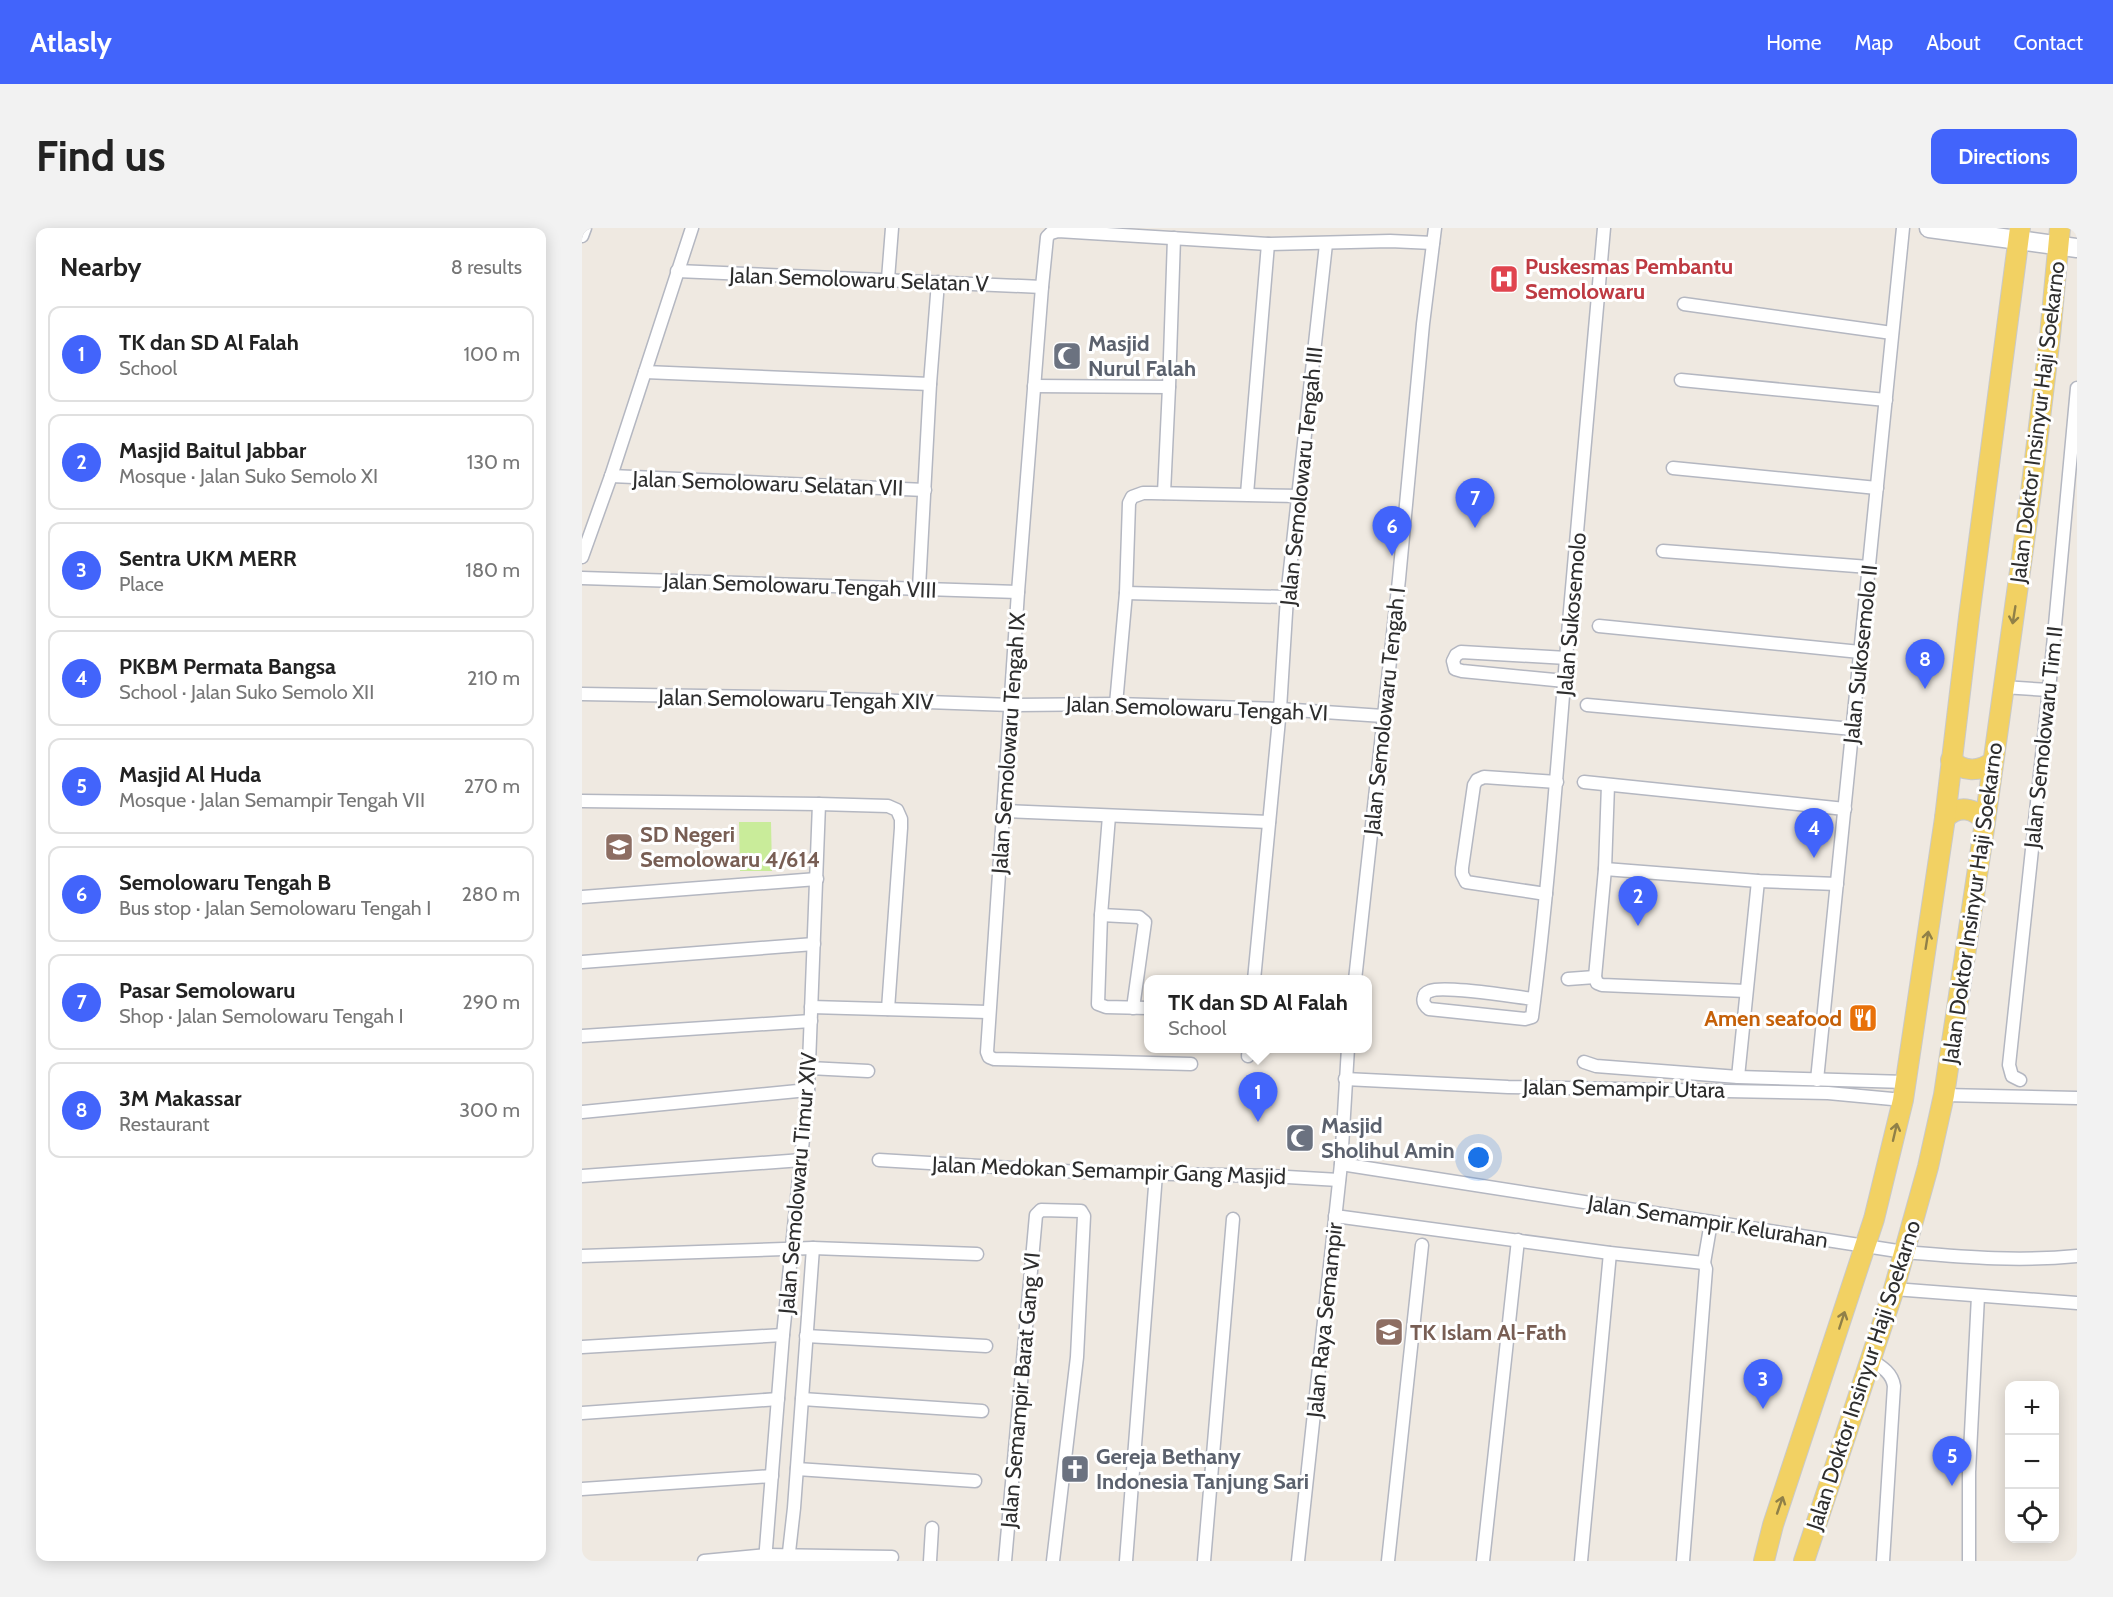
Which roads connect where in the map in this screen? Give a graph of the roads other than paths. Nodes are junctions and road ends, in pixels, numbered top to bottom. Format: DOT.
graph roads {
  1 [pos="585,228"];
  2 [pos="692,228"];
  3 [pos="892,228"];
  4 [pos="1435,228"];
  5 [pos="1604,228"];
  6 [pos="1903,228"];
  7 [pos="1929,228"];
  8 [pos="2020,233"];
  9 [pos="582,236"];
  10 [pos="1174,238"];
  11 [pos="2065,240"];
  12 [pos="1433,243"];
  13 [pos="1268,244"];
  14 [pos="1326,244"];
  15 [pos="677,271"];
  16 [pos="888,279"];
  17 [pos="938,282"];
  18 [pos="1041,286"];
  19 [pos="1684,304"];
  20 [pos="1892,333"];
  21 [pos="645,372"];
  22 [pos="1681,380"];
  23 [pos="930,384"];
  24 [pos="1034,386"];
  25 [pos="1170,387"];
  26 [pos="2077,387"];
  27 [pos="1886,400"];
  28 [pos="1672,468"];
  29 [pos="611,476"];
  30 [pos="1877,488"];
  31 [pos="925,490"];
  32 [pos="1164,493"];
  33 [pos="1247,494"];
  34 [pos="1300,496"];
  35 [pos="1663,550"];
  36 [pos="582,556"];
  37 [pos="1869,567"];
  38 [pos="582,578"];
  39 [pos="919,588"];
  40 [pos="1018,592"];
  41 [pos="1126,593"];
  42 [pos="1287,597"];
  43 [pos="1599,626"];
  44 [pos="1860,652"];
  45 [pos="1567,658"];
  46 [pos="1565,681"];
  47 [pos="2003,687"];
  48 [pos="2049,690"];
  49 [pos="582,694"];
  50 [pos="1116,704"];
  51 [pos="1011,705"];
  52 [pos="1587,705"];
  53 [pos="1280,709"];
  54 [pos="1383,716"];
  55 [pos="1853,729"];
  56 [pos="1951,760"];
  57 [pos="1993,762"];
  58 [pos="1557,782"];
  59 [pos="1584,782"];
  60 [pos="1608,785"];
  61 [pos="582,801"];
  62 [pos="819,804"];
  63 [pos="1845,809"];
  64 [pos="1004,811"];
  65 [pos="1109,816"];
  66 [pos="1945,818"];
  67 [pos="1269,822"];
  68 [pos="1985,822"];
  69 [pos="1605,869"];
  70 [pos="817,879"];
  71 [pos="1758,880"];
  72 [pos="1837,884"];
  73 [pos="1546,894"];
  74 [pos="582,897"];
  75 [pos="1101,915"];
  76 [pos="814,944"];
  77 [pos="582,962"];
  78 [pos="1254,975"];
  79 [pos="1356,975"];
  80 [pos="1595,977"];
  81 [pos="1568,979"];
  82 [pos="1746,991"];
  83 [pos="1534,999"];
  84 [pos="811,1007"];
  85 [pos="1133,1008"];
  86 [pos="1144,1008"];
  87 [pos="888,1009"];
  88 [pos="988,1012"];
  89 [pos="811,1021"];
  90 [pos="582,1036"];
  91 [pos="1348,1053"];
  92 [pos="1584,1062"];
  93 [pos="1191,1064"];
  94 [pos="809,1068"];
  95 [pos="868,1071"];
  96 [pos="1738,1077"];
  97 [pos="1346,1079"];
  98 [pos="1818,1080"];
  99 [pos="2020,1080"];
  100 [pos="808,1090"];
  101 [pos="1905,1091"];
  102 [pos="1944,1095"];
  103 [pos="2077,1098"];
  104 [pos="582,1112"];
  105 [pos="802,1160"];
  106 [pos="879,1160"];
  107 [pos="1341,1164"];
  108 [pos="1156,1174"];
  109 [pos="582,1176"];
  110 [pos="1340,1180"];
  111 [pos="1335,1216"];
  112 [pos="1233,1219"];
  113 [pos="1711,1222"];
  114 [pos="1518,1240"];
  115 [pos="1422,1245"];
  116 [pos="1865,1247"];
  117 [pos="793,1248"];
  118 [pos="813,1248"];
  119 [pos="1904,1252"];
  120 [pos="1611,1253"];
  121 [pos="977,1254"];
  122 [pos="582,1256"];
  123 [pos="2077,1256"];
  124 [pos="1705,1269"];
  125 [pos="1894,1289"];
  126 [pos="1978,1296"];
  127 [pos="2077,1303"];
  128 [pos="783,1335"];
  129 [pos="806,1336"];
  130 [pos="986,1346"];
  131 [pos="582,1347"];
  132 [pos="1871,1360"];
  133 [pos="778,1399"];
  134 [pos="802,1399"];
  135 [pos="982,1411"];
  136 [pos="582,1413"];
  137 [pos="797,1469"];
  138 [pos="772,1476"];
  139 [pos="975,1481"];
  140 [pos="582,1489"];
  141 [pos="932,1528"];
  142 [pos="892,1557"];
  143 [pos="766,1558"];
  144 [pos="789,1558"];
  145 [pos="845,1559"];
  146 [pos="704,1561"];
  147 [pos="930,1561"];
  148 [pos="1005,1561"];
  149 [pos="1053,1561"];
  150 [pos="1126,1561"];
  151 [pos="1204,1561"];
  152 [pos="1298,1561"];
  153 [pos="1388,1561"];
  154 [pos="1483,1561"];
  155 [pos="1581,1561"];
  156 [pos="1683,1561"];
  157 [pos="1764,1561"];
  158 [pos="1804,1561"];
  159 [pos="1882,1561"];
  160 [pos="1969,1561"];
  1 -- 9 [label="street"];
  2 -- 15 [label="street"];
  3 -- 16 [label="street"];
  4 -- 12 [label="street, Jalan Semolowaru Tengah I"];
  5 -- 45 [label="street, Jalan Sukosemolo"];
  6 -- 20 [label="street, Jalan Sukosemolo II"];
  7 -- 8 [label="main road"];
  8 -- 11 [label="main road"];
  8 -- 56 [label="main road, Jalan Doktor Insinyur Haji Soekarno"];
  10 -- 13 [label="street"];
  10 -- 18 [label="street, Jalan Semolowaru Tengah IX"];
  10 -- 25 [label="street"];
  11 -- 47 [label="main road, Jalan Doktor Insinyur Haji Soekarno, one-way"];
  12 -- 14 [label="street"];
  12 -- 54 [label="street, Jalan Semolowaru Tengah I"];
  13 -- 14 [label="street"];
  13 -- 33 [label="street"];
  14 -- 34 [label="street, Jalan Semolowaru Tengah III"];
  15 -- 16 [label="street, Jalan Semolowaru Selatan V"];
  15 -- 21 [label="street"];
  16 -- 17 [label="street, Jalan Semolowaru Selatan V"];
  17 -- 18 [label="street, Jalan Semolowaru Selatan V"];
  17 -- 23 [label="street"];
  18 -- 24 [label="street, Jalan Semolowaru Tengah IX"];
  19 -- 20 [label="street"];
  20 -- 27 [label="street, Jalan Sukosemolo II"];
  21 -- 23 [label="street"];
  21 -- 29 [label="street"];
  22 -- 27 [label="street"];
  23 -- 31 [label="street"];
  24 -- 25 [label="street"];
  24 -- 40 [label="street, Jalan Semolowaru Tengah IX"];
  25 -- 32 [label="street"];
  26 -- 48 [label="street, Jalan Semolowaru Tim II"];
  27 -- 30 [label="street, Jalan Sukosemolo II"];
  28 -- 30 [label="street"];
  29 -- 31 [label="street, Jalan Semolowaru Selatan VII"];
  29 -- 36 [label="street"];
  30 -- 37 [label="street, Jalan Sukosemolo II"];
  31 -- 39 [label="street"];
  32 -- 33 [label="street"];
  32 -- 41 [label="street"];
  33 -- 34 [label="street"];
  34 -- 42 [label="street, Jalan Semolowaru Tengah III"];
  35 -- 37 [label="street"];
  37 -- 44 [label="street, Jalan Sukosemolo II"];
  38 -- 39 [label="street, Jalan Semolowaru Tengah VIII"];
  39 -- 40 [label="street, Jalan Semolowaru Tengah VIII"];
  40 -- 51 [label="street, Jalan Semolowaru Tengah IX"];
  41 -- 42 [label="street"];
  41 -- 50 [label="street"];
  42 -- 53 [label="street, Jalan Semolowaru Tengah III"];
  43 -- 44 [label="street"];
  44 -- 55 [label="street, Jalan Sukosemolo II"];
  45 -- 46 [label="street, Jalan Sukosemolo"];
  45 -- 46 [label="street"];
  46 -- 58 [label="street, Jalan Sukosemolo"];
  47 -- 48 [label="street"];
  47 -- 57 [label="main road, Jalan Doktor Insinyur Haji Soekarno"];
  48 -- 99 [label="street, Jalan Semolowaru Tim II"];
  49 -- 51 [label="street, Jalan Semolowaru Tengah XIV"];
  50 -- 51 [label="street, Jalan Semolowaru Tengah VI"];
  50 -- 53 [label="street, Jalan Semolowaru Tengah VI"];
  51 -- 64 [label="street, Jalan Semolowaru Tengah IX"];
  52 -- 55 [label="street"];
  53 -- 54 [label="street, Jalan Semolowaru Tengah VI"];
  53 -- 67 [label="street, Jalan Semolowaru Tengah III"];
  54 -- 79 [label="street, Jalan Semolowaru Tengah I"];
  55 -- 63 [label="street, Jalan Sukosemolo II"];
  56 -- 57 [label="main road"];
  56 -- 66 [label="main road, Jalan Doktor Insinyur Haji Soekarno"];
  57 -- 68 [label="main road, Jalan Doktor Insinyur Haji Soekarno"];
  58 -- 73 [label="street, Jalan Sukosemolo"];
  58 -- 73 [label="street"];
  59 -- 60 [label="street"];
  60 -- 63 [label="street"];
  60 -- 69 [label="street"];
  61 -- 62 [label="street"];
  62 -- 70 [label="street, Jalan Semolowaru Timur XIV"];
  62 -- 87 [label="street"];
  63 -- 72 [label="street, Jalan Sukosemolo II"];
  64 -- 65 [label="street"];
  64 -- 88 [label="street, Jalan Semolowaru Tengah IX"];
  65 -- 67 [label="street"];
  65 -- 75 [label="street"];
  66 -- 68 [label="main road"];
  101 -- 66 [label="main road, Jalan Doktor Insinyur Haji Soekarno, one-way"];
  67 -- 78 [label="street, Jalan Semolowaru Tengah III"];
  68 -- 102 [label="main road, Jalan Doktor Insinyur Haji Soekarno"];
  69 -- 71 [label="street"];
  69 -- 80 [label="street"];
  70 -- 74 [label="street"];
  70 -- 76 [label="street, Jalan Semolowaru Timur XIV"];
  71 -- 72 [label="street"];
  71 -- 82 [label="street"];
  72 -- 98 [label="street, Jalan Sukosemolo II"];
  73 -- 83 [label="street, Jalan Sukosemolo"];
  75 -- 85 [label="street"];
  75 -- 85 [label="street"];
  76 -- 77 [label="street"];
  76 -- 84 [label="street, Jalan Semolowaru Timur XIV"];
  80 -- 81 [label="street"];
  80 -- 82 [label="street"];
  82 -- 96 [label="street"];
  83 -- 83 [label="street, Jalan Sukosemolo"];
  84 -- 87 [label="street"];
  84 -- 89 [label="street, Jalan Semolowaru Timur XIV"];
  85 -- 86 [label="street"];
  87 -- 88 [label="street"];
  88 -- 93 [label="street, Jalan Semolowaru Tengah IX"];
  89 -- 90 [label="street"];
  89 -- 94 [label="street, Jalan Semolowaru Timur XIV"];
  91 -- 97 [label="street"];
  92 -- 96 [label="street"];
  94 -- 95 [label="street"];
  94 -- 100 [label="street, Jalan Semolowaru Timur XIV"];
  96 -- 98 [label="street"];
  97 -- 101 [label="street, Jalan Semampir Utara"];
  97 -- 107 [label="street, Jalan Raya Semampir"];
  98 -- 101 [label="street"];
  100 -- 104 [label="street"];
  100 -- 105 [label="street, Jalan Semolowaru Timur XIV"];
  116 -- 101 [label="main road, Jalan Doktor Insinyur Haji Soekarno, one-way"];
  102 -- 103 [label="street"];
  102 -- 119 [label="main road, Jalan Doktor Insinyur Haji Soekarno"];
  105 -- 109 [label="street"];
  105 -- 117 [label="street, Jalan Semolowaru Timur XIV"];
  106 -- 108 [label="street, Jalan Medokan Semampir Gang Masjid"];
  107 -- 110 [label="street, Jalan Raya Semampir"];
  107 -- 113 [label="street, Jalan Semampir Kelurahan"];
  108 -- 110 [label="street, Jalan Medokan Semampir Gang Masjid"];
  108 -- 150 [label="street"];
  110 -- 111 [label="street, Jalan Raya Semampir"];
  111 -- 114 [label="street"];
  111 -- 152 [label="street, Jalan Raya Semampir"];
  112 -- 151 [label="street"];
  113 -- 116 [label="street, Jalan Semampir Kelurahan"];
  113 -- 124 [label="street"];
  114 -- 120 [label="street"];
  114 -- 154 [label="street"];
  115 -- 153 [label="street"];
  116 -- 119 [label="street, Jalan Semampir Kelurahan"];
  157 -- 116 [label="main road, Jalan Doktor Insinyur Haji Soekarno, one-way"];
  117 -- 118 [label="street"];
  117 -- 122 [label="street"];
  117 -- 128 [label="street, Jalan Semolowaru Timur XIV"];
  118 -- 121 [label="street"];
  118 -- 129 [label="street, Jalan Semolowaru Timur XIV"];
  119 -- 123 [label="street, Jalan Semampir Kelurahan"];
  119 -- 125 [label="main road, Jalan Doktor Insinyur Haji Soekarno"];
  120 -- 124 [label="street"];
  120 -- 155 [label="street"];
  124 -- 156 [label="street"];
  125 -- 126 [label="street"];
  125 -- 132 [label="main road, Jalan Doktor Insinyur Haji Soekarno"];
  126 -- 127 [label="street"];
  126 -- 160 [label="street"];
  128 -- 131 [label="street"];
  128 -- 133 [label="street, Jalan Semolowaru Timur XIV"];
  129 -- 130 [label="street"];
  129 -- 134 [label="street, Jalan Semolowaru Timur XIV"];
  132 -- 158 [label="main road, Jalan Doktor Insinyur Haji Soekarno"];
  132 -- 159 [label="street"];
  133 -- 136 [label="street"];
  133 -- 138 [label="street, Jalan Semolowaru Timur XIV"];
  134 -- 135 [label="street"];
  134 -- 137 [label="street, Jalan Semolowaru Timur XIV"];
  137 -- 139 [label="street"];
  137 -- 144 [label="street, Jalan Semolowaru Timur XIV"];
  138 -- 140 [label="street"];
  138 -- 143 [label="street, Jalan Semolowaru Timur XIV"];
  141 -- 147 [label="street"];
  142 -- 145 [label="street"];
  143 -- 144 [label="street"];
  143 -- 146 [label="street"];
  144 -- 145 [label="street"];
  148 -- 149 [label="street, Jalan Semampir Barat Gang VI"];
}
